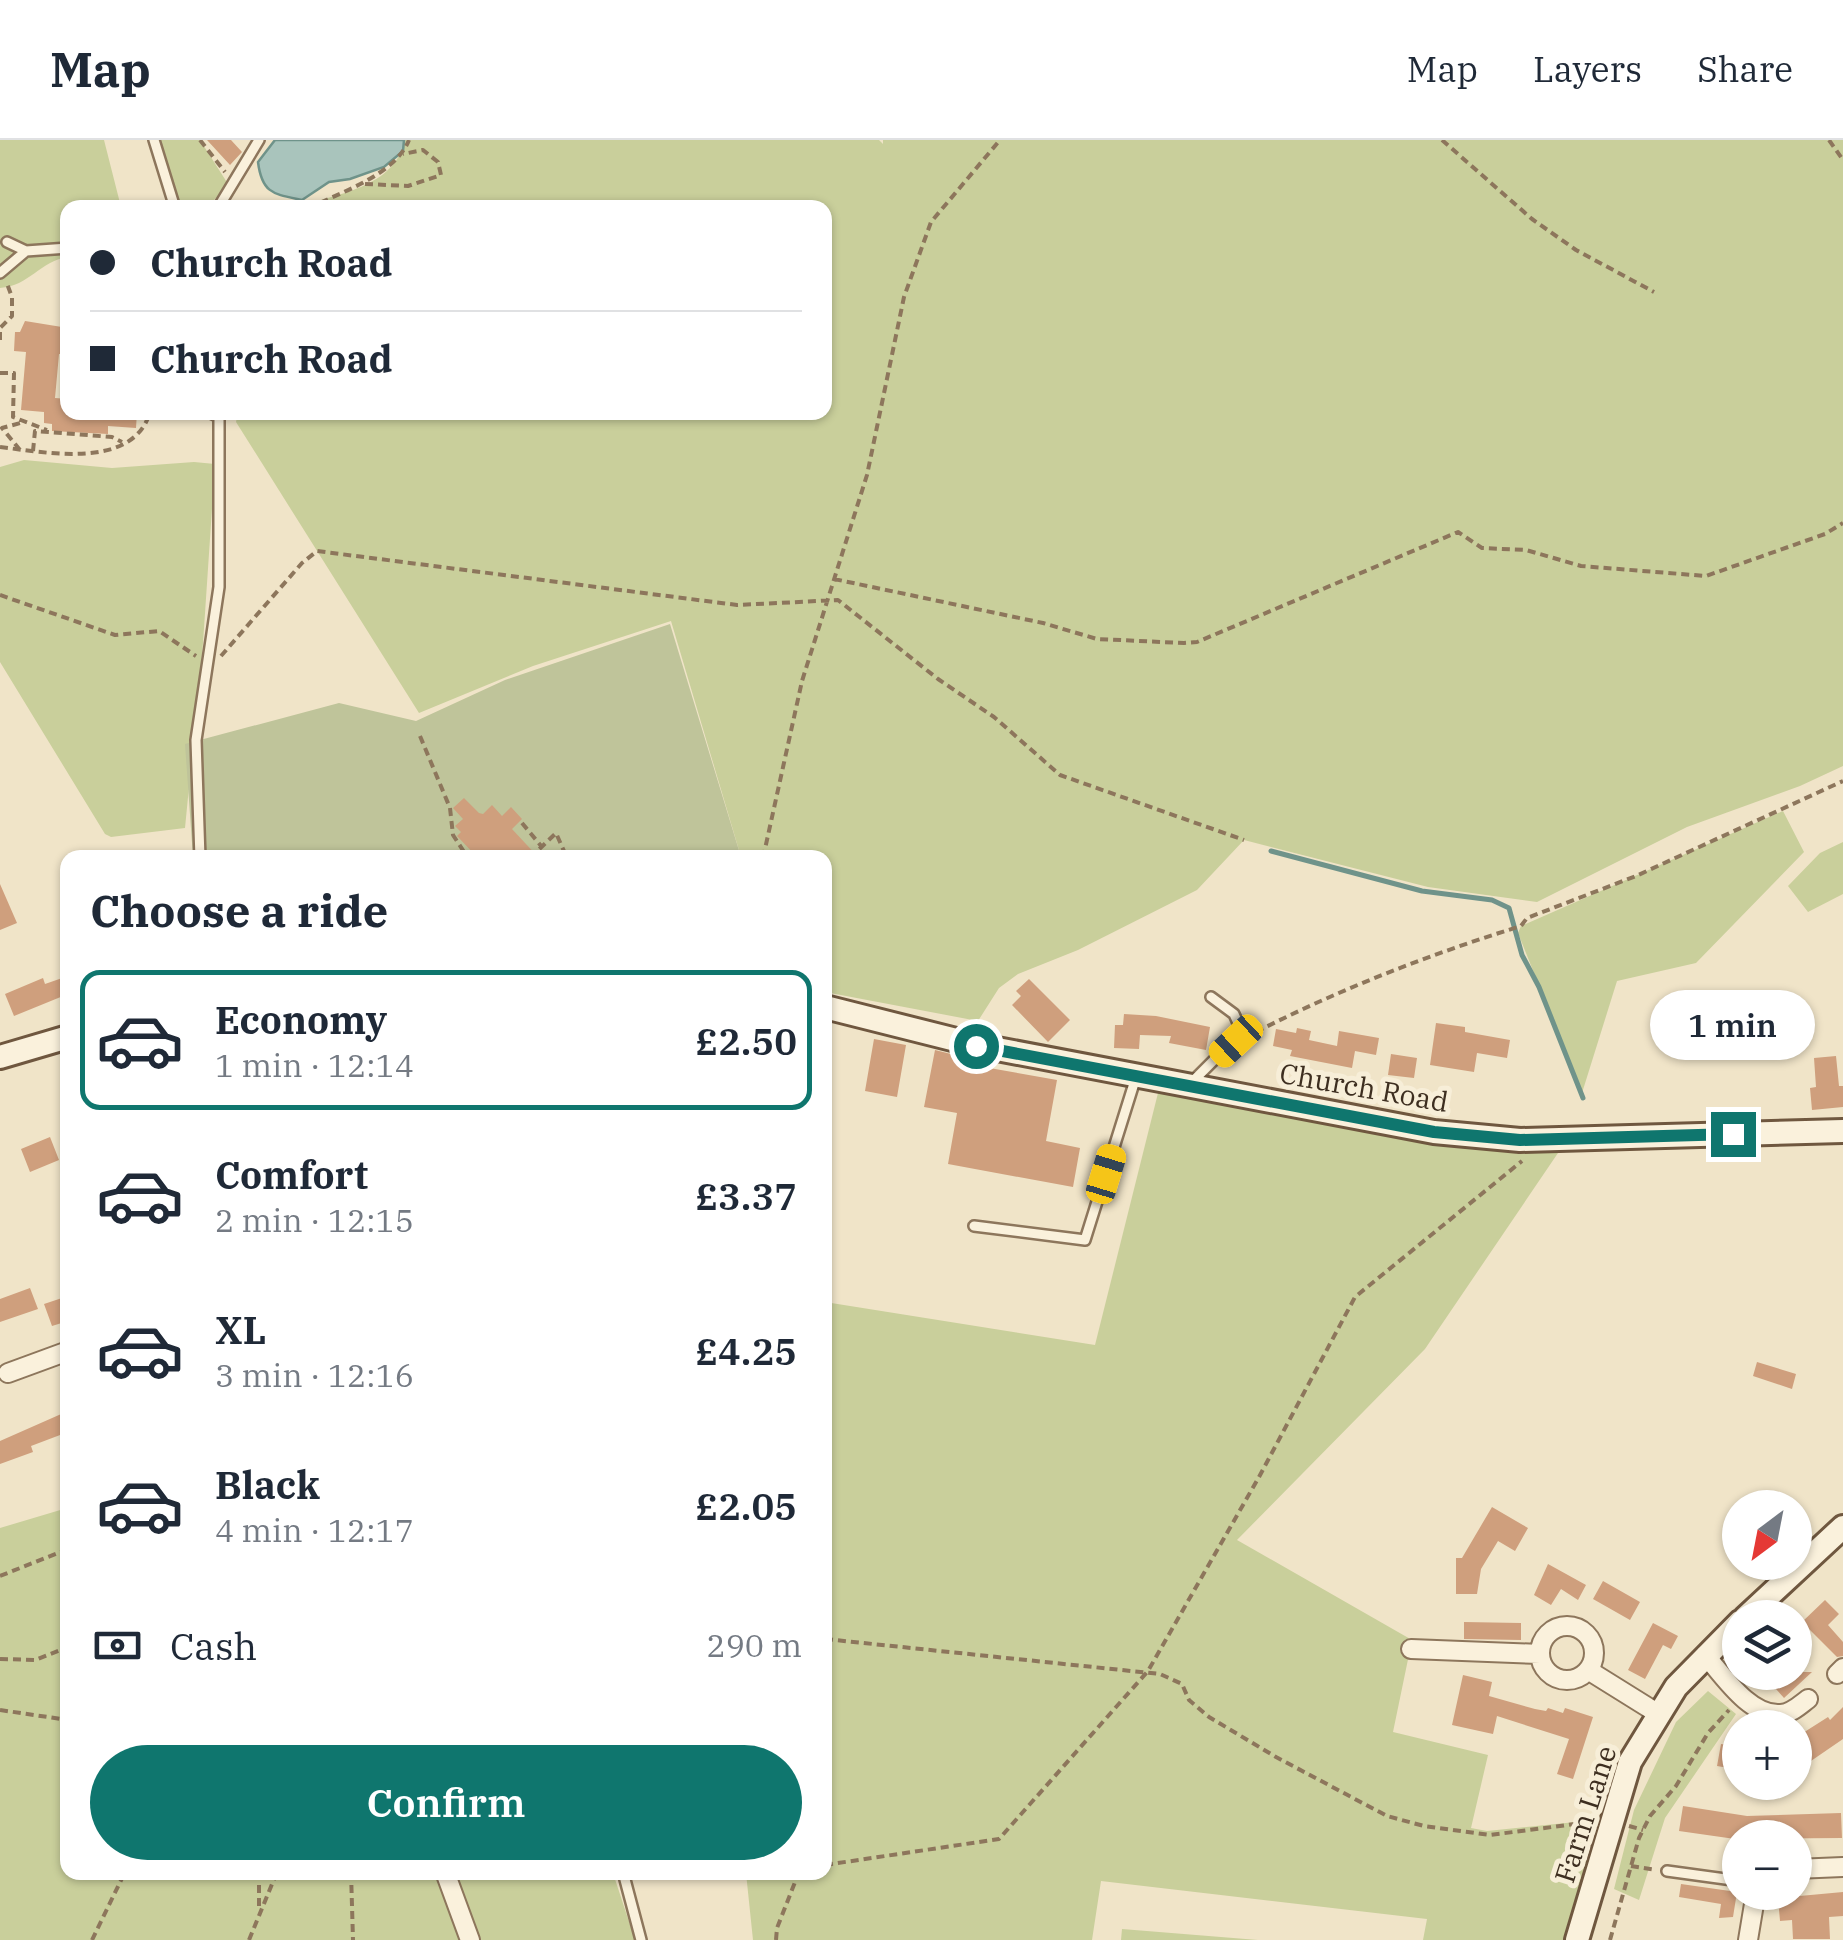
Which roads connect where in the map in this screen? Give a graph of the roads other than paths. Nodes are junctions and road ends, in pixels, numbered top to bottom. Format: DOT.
graph roads {
  1 [pos="154,140"];
  2 [pos="260,140"];
  3 [pos="173,200"];
  4 [pos="222,200"];
  5 [pos="7,242"];
  6 [pos="60,249"];
  7 [pos="26,251"];
  8 [pos="1,273"];
  9 [pos="220,420"];
  10 [pos="200,850"];
  11 [pos="1211,997"];
  12 [pos="832,1009"];
  13 [pos="60,1040"];
  14 [pos="1,1054"];
  15 [pos="1136,1077"];
  16 [pos="1188,1086"];
  17 [pos="1843,1131"];
  18 [pos="974,1226"];
  19 [pos="60,1354"];
  20 [pos="8,1373"];
  21 [pos="1843,1526"];
  22 [pos="1764,1600"];
  23 [pos="1722,1639"];
  24 [pos="1410,1648"];
  25 [pos="1540,1654"];
  26 [pos="1705,1655"];
  27 [pos="1588,1670"];
  28 [pos="1808,1699"];
  29 [pos="1658,1714"];
  30 [pos="1843,1867"];
  31 [pos="1812,1868"];
  32 [pos="1667,1872"];
  33 [pos="1722,1879"];
  34 [pos="448,1880"];
  35 [pos="624,1880"];
  36 [pos="1753,1910"];
  37 [pos="470,1940"];
  38 [pos="640,1940"];
  39 [pos="1577,1940"];
  40 [pos="1748,1940"];
  1 -- 3 [label="lane"];
  2 -- 4 [label="lane"];
  5 -- 7 [label="lane"];
  6 -- 7 [label="lane"];
  7 -- 8 [label="lane"];
  9 -- 10 [label="lane"];
  11 -- 16 [label="lane"];
  12 -- 15 [label="street, Church Road"];
  13 -- 14 [label="street"];
  15 -- 16 [label="street, Church Road"];
  15 -- 18 [label="lane"];
  16 -- 17 [label="street, Church Road"];
  19 -- 20 [label="street"];
  21 -- 22 [label="street, Farm Lane"];
  23 -- 26 [label="street, Farm Lane"];
  24 -- 25 [label="street"];
  25 -- 27 [label="street"];
  25 -- 27 [label="street"];
  26 -- 28 [label="street"];
  26 -- 29 [label="street, Farm Lane"];
  27 -- 29 [label="street"];
  29 -- 39 [label="street, Farm Lane"];
  30 -- 31 [label="street"];
  32 -- 33 [label="lane"];
  34 -- 37 [label="street"];
  35 -- 38 [label="lane"];
  36 -- 40 [label="street"];
}
